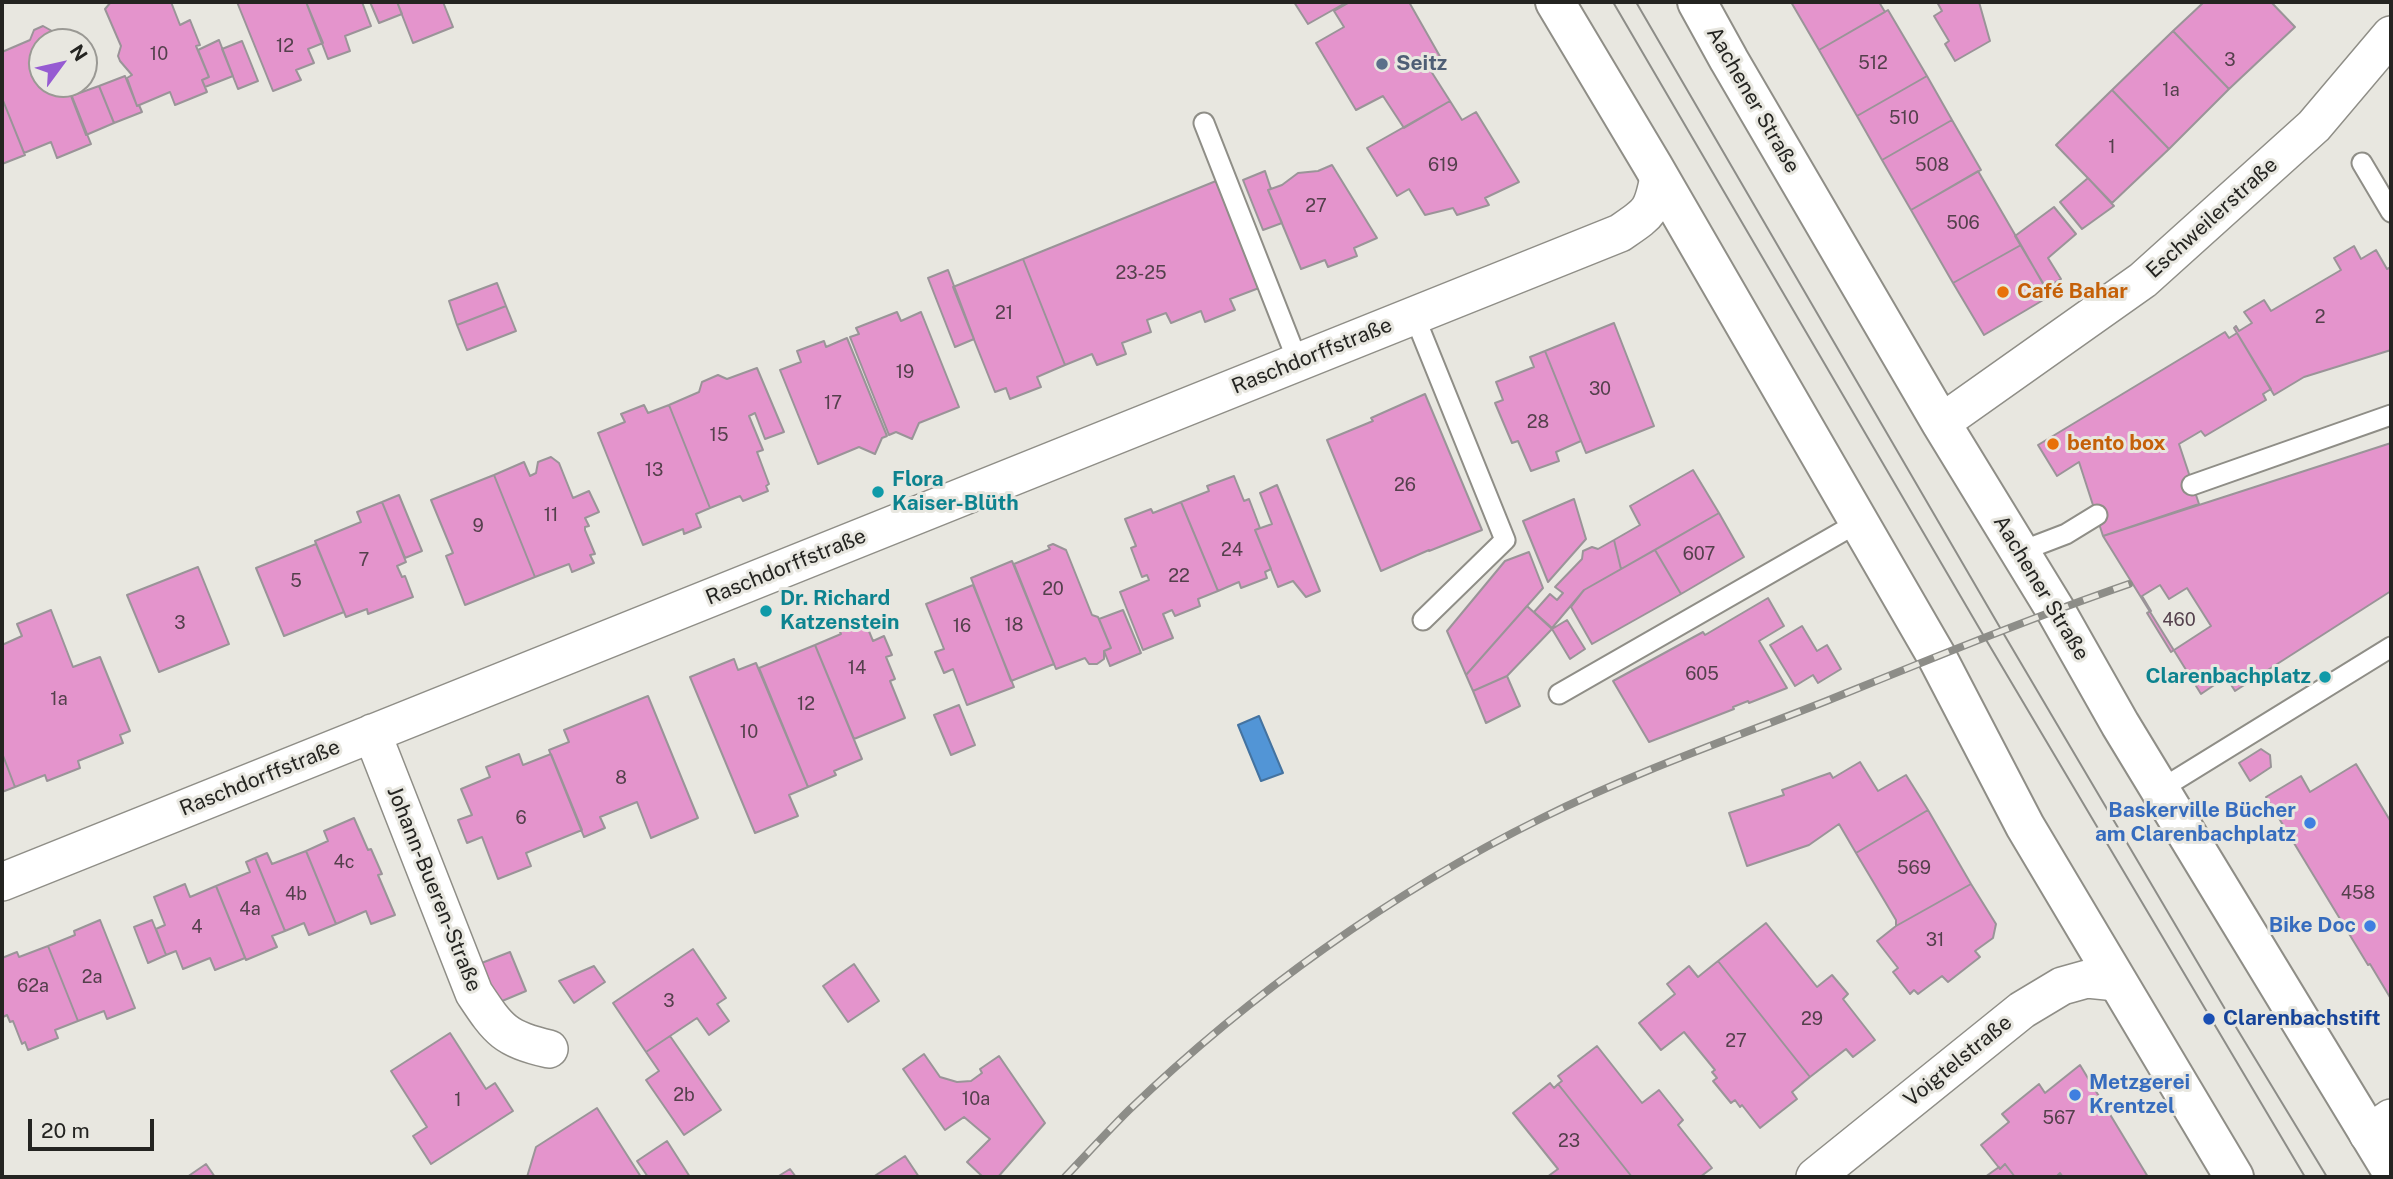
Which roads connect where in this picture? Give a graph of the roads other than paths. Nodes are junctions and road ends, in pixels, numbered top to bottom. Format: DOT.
graph roads {
  1 [pos="1555,2"];
  2 [pos="1698,2"];
  3 [pos="2391,35"];
  4 [pos="1204,123"];
  5 [pos="2362,163"];
  6 [pos="1659,177"];
  7 [pos="2391,212"];
  8 [pos="1414,315"];
  9 [pos="1298,362"];
  10 [pos="2391,415"];
  11 [pos="1941,423"];
  12 [pos="2192,485"];
  13 [pos="2096,515"];
  14 [pos="1858,522"];
  15 [pos="2019,552"];
  16 [pos="1423,621"];
  17 [pos="2391,647"];
  18 [pos="1559,694"];
  19 [pos="372,733"];
  20 [pos="2161,789"];
  21 [pos="2,882"];
  22 [pos="2117,982"];
  23 [pos="549,1049"];
  24 [pos="2380,1126"];
  25 [pos="2391,1170"];
  26 [pos="1815,1177"];
  27 [pos="2234,1177"];
  1 -- 6 [label="main road"];
  2 -- 11 [label="main road, Aachener Straße"];
  3 -- 11 [label="street, Eschweilerstraße"];
  4 -- 9 [label="lane"];
  5 -- 7 [label="lane"];
  6 -- 8 [label="street, Raschdorffstraße"];
  6 -- 14 [label="main road"];
  8 -- 9 [label="street, Raschdorffstraße"];
  8 -- 16 [label="lane"];
  9 -- 19 [label="street, Raschdorffstraße"];
  10 -- 12 [label="lane"];
  11 -- 15 [label="main road, Aachener Straße"];
  13 -- 15 [label="lane"];
  14 -- 18 [label="lane"];
  14 -- 22 [label="main road"];
  15 -- 20 [label="main road, Aachener Straße"];
  17 -- 20 [label="lane"];
  19 -- 21 [label="street, Raschdorffstraße"];
  19 -- 23 [label="street, Johann-Bueren-Straße"];
  20 -- 24 [label="main road, Aachener Straße"];
  22 -- 26 [label="street, Voigtelstraße"];
  22 -- 27 [label="main road"];
  24 -- 25 [label="main road, Aachener Straße"];
}
